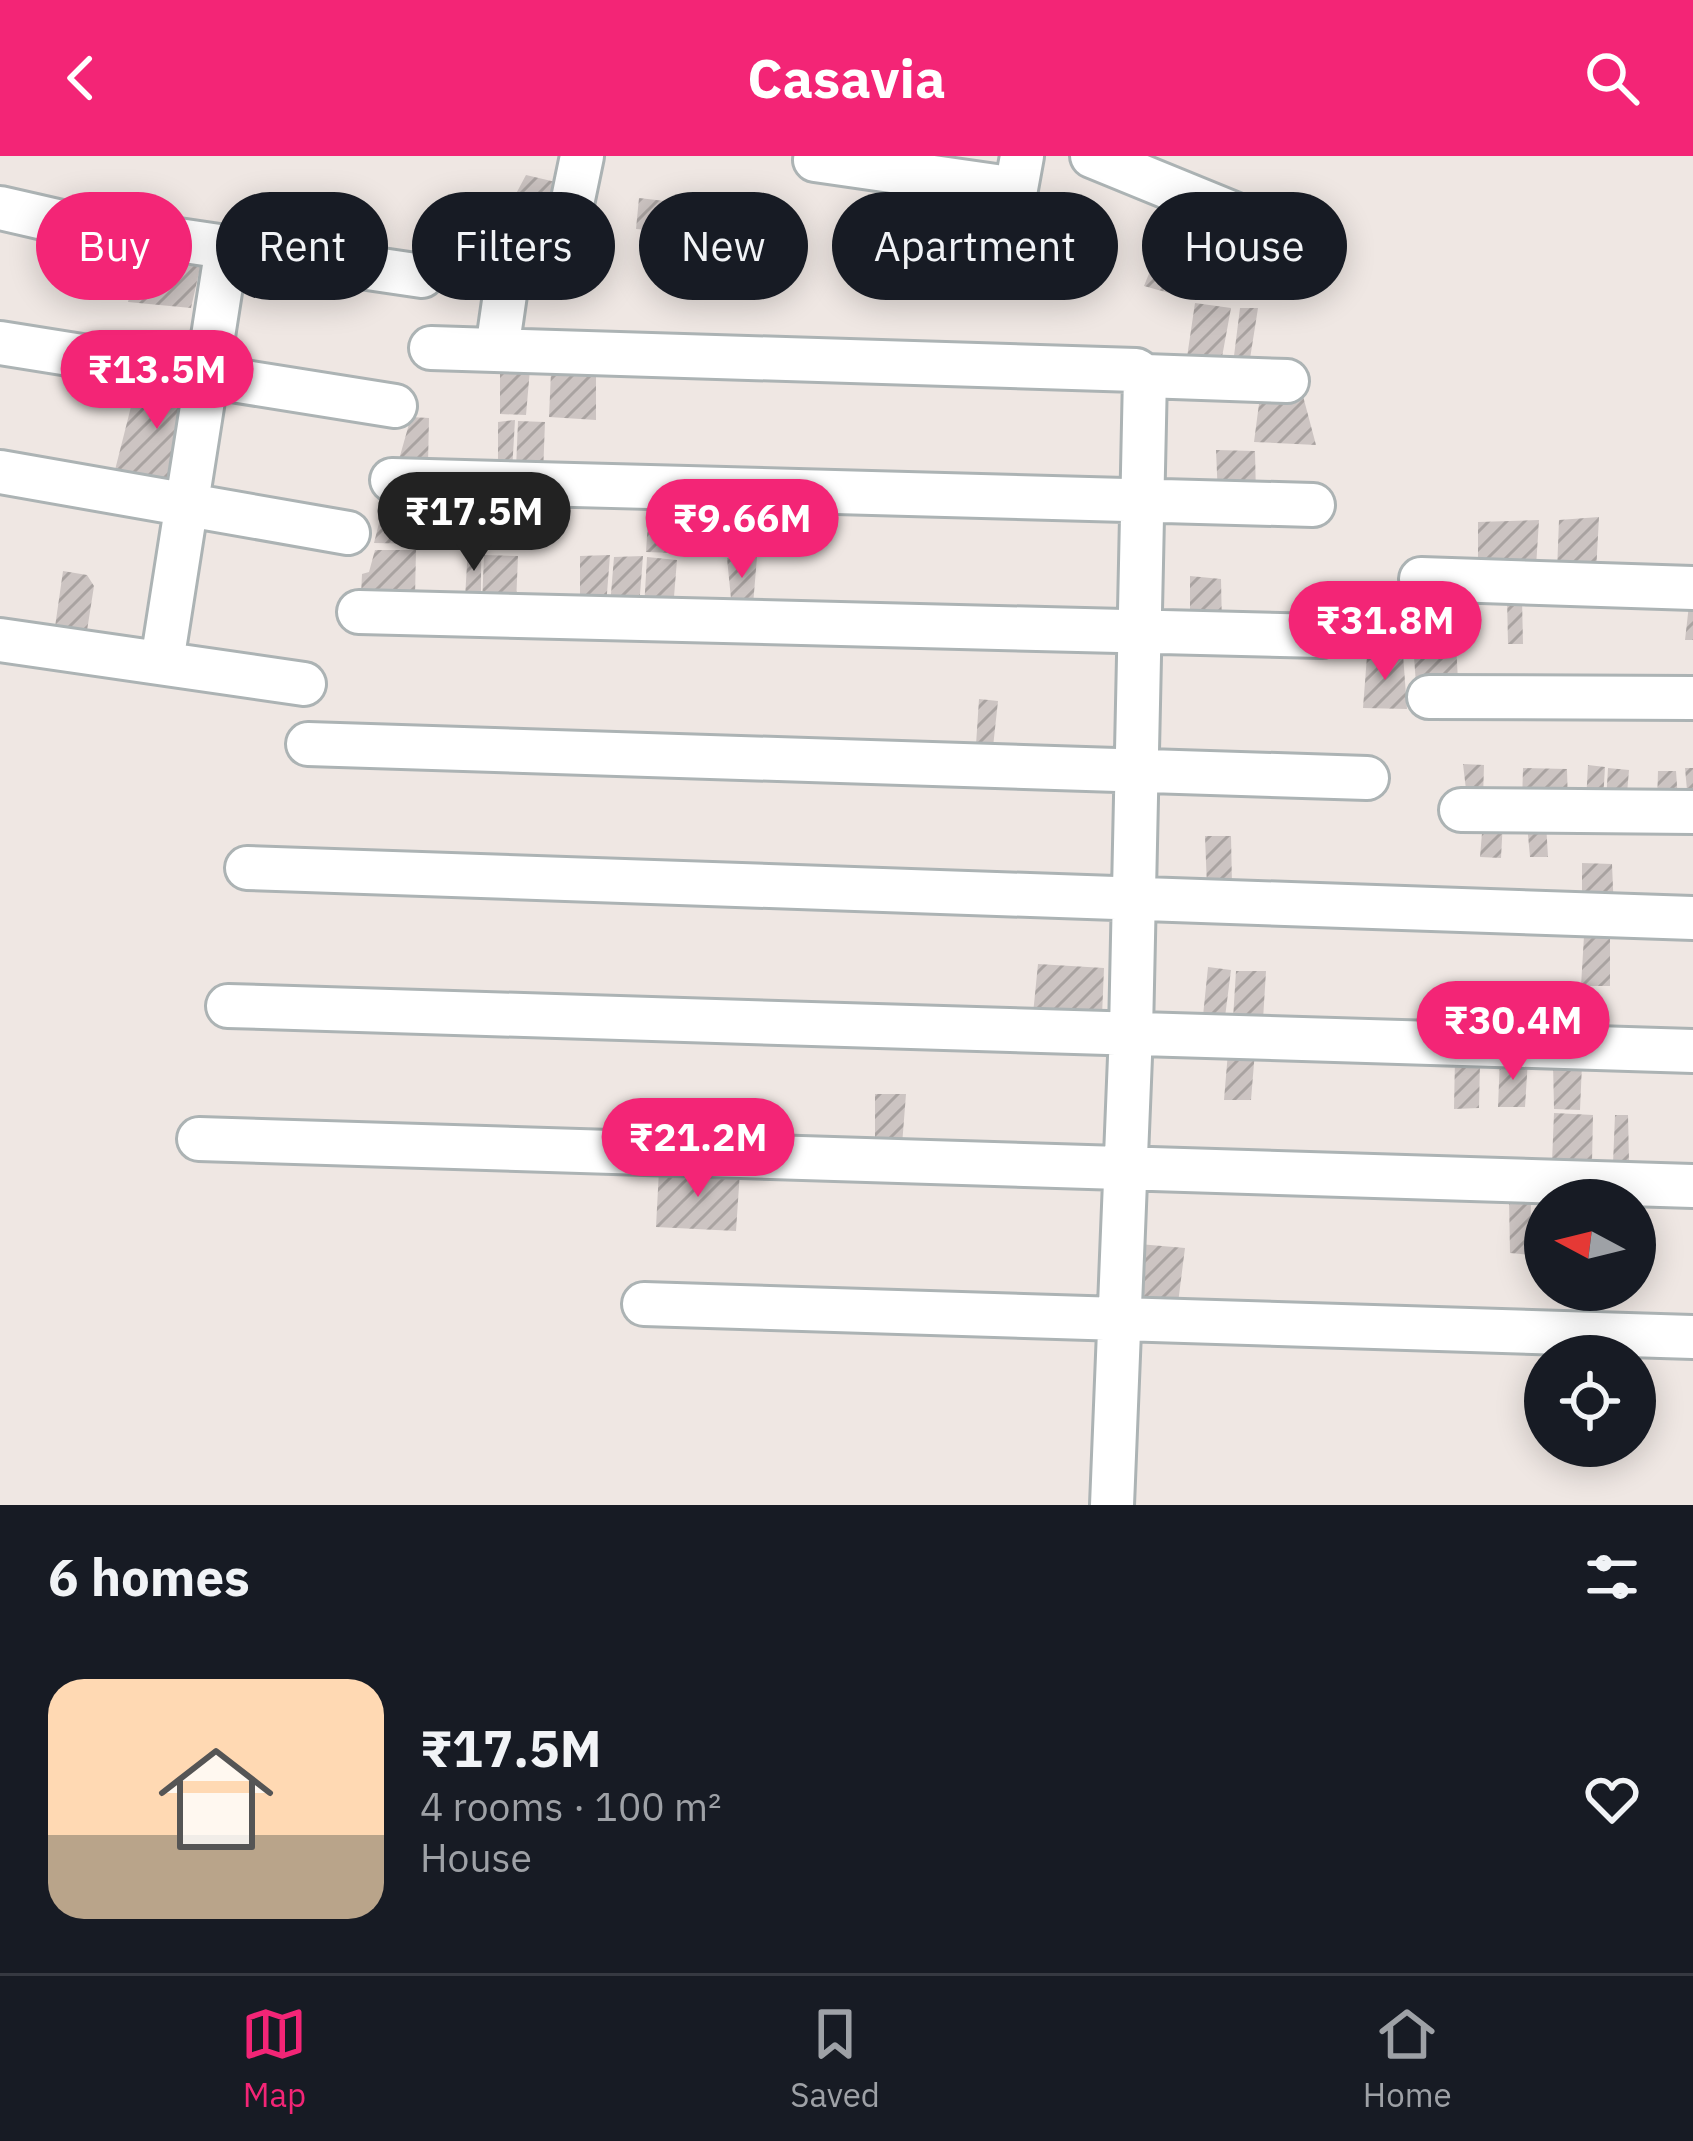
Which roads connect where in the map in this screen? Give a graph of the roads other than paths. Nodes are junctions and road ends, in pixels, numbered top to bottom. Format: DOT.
graph roads {
  1 [pos="582,156"];
  2 [pos="1092,156"];
  3 [pos="815,160"];
  4 [pos="1019,172"];
  5 [pos="575,192"];
  6 [pos="1181,192"];
  7 [pos="0,208"];
  8 [pos="216,245"];
  9 [pos="219,300"];
  10 [pos="504,300"];
  11 [pos="0,343"];
  12 [pos="430,348"];
  13 [pos="497,350"];
  14 [pos="1145,376"];
  15 [pos="208,377"];
  16 [pos="1287,381"];
  17 [pos="395,406"];
  18 [pos="0,472"];
  19 [pos="392,480"];
  20 [pos="1144,504"];
  21 [pos="188,505"];
  22 [pos="1313,505"];
  23 [pos="348,532"];
  24 [pos="1420,579"];
  25 [pos="1693,587"];
  26 [pos="359,612"];
  27 [pos="1143,632"];
  28 [pos="1322,636"];
  29 [pos="0,640"];
  30 [pos="162,662"];
  31 [pos="304,685"];
  32 [pos="1429,697"];
  33 [pos="1693,698"];
  34 [pos="308,744"];
  35 [pos="1138,771"];
  36 [pos="1367,778"];
  37 [pos="1461,810"];
  38 [pos="1693,812"];
  39 [pos="247,868"];
  40 [pos="1134,899"];
  41 [pos="1693,917"];
  42 [pos="227,1006"];
  43 [pos="1131,1032"];
  44 [pos="1693,1051"];
  45 [pos="199,1139"];
  46 [pos="1126,1168"];
  47 [pos="1693,1186"];
  48 [pos="644,1304"];
  49 [pos="1121,1321"];
  50 [pos="1693,1337"];
  51 [pos="1112,1505"];
  1 -- 5 [label="street"];
  2 -- 6 [label="street"];
  3 -- 4 [label="street"];
  7 -- 8 [label="street"];
  9 -- 15 [label="street"];
  10 -- 13 [label="street"];
  11 -- 15 [label="street"];
  12 -- 13 [label="street"];
  13 -- 14 [label="street"];
  14 -- 16 [label="street"];
  14 -- 20 [label="street"];
  15 -- 17 [label="street"];
  15 -- 21 [label="street"];
  18 -- 21 [label="street"];
  19 -- 20 [label="street"];
  20 -- 22 [label="street"];
  20 -- 27 [label="street"];
  21 -- 23 [label="street"];
  21 -- 30 [label="street"];
  24 -- 25 [label="street"];
  26 -- 27 [label="street"];
  27 -- 28 [label="street"];
  27 -- 35 [label="street"];
  29 -- 30 [label="street"];
  30 -- 31 [label="street"];
  32 -- 33 [label="street"];
  34 -- 35 [label="street"];
  35 -- 36 [label="street"];
  35 -- 40 [label="street"];
  37 -- 38 [label="street"];
  39 -- 40 [label="street"];
  40 -- 41 [label="street"];
  40 -- 43 [label="street"];
  42 -- 43 [label="street"];
  43 -- 44 [label="street"];
  43 -- 46 [label="street"];
  45 -- 46 [label="street"];
  46 -- 47 [label="street"];
  46 -- 49 [label="street"];
  48 -- 49 [label="street"];
  49 -- 50 [label="street"];
  49 -- 51 [label="street"];
}
